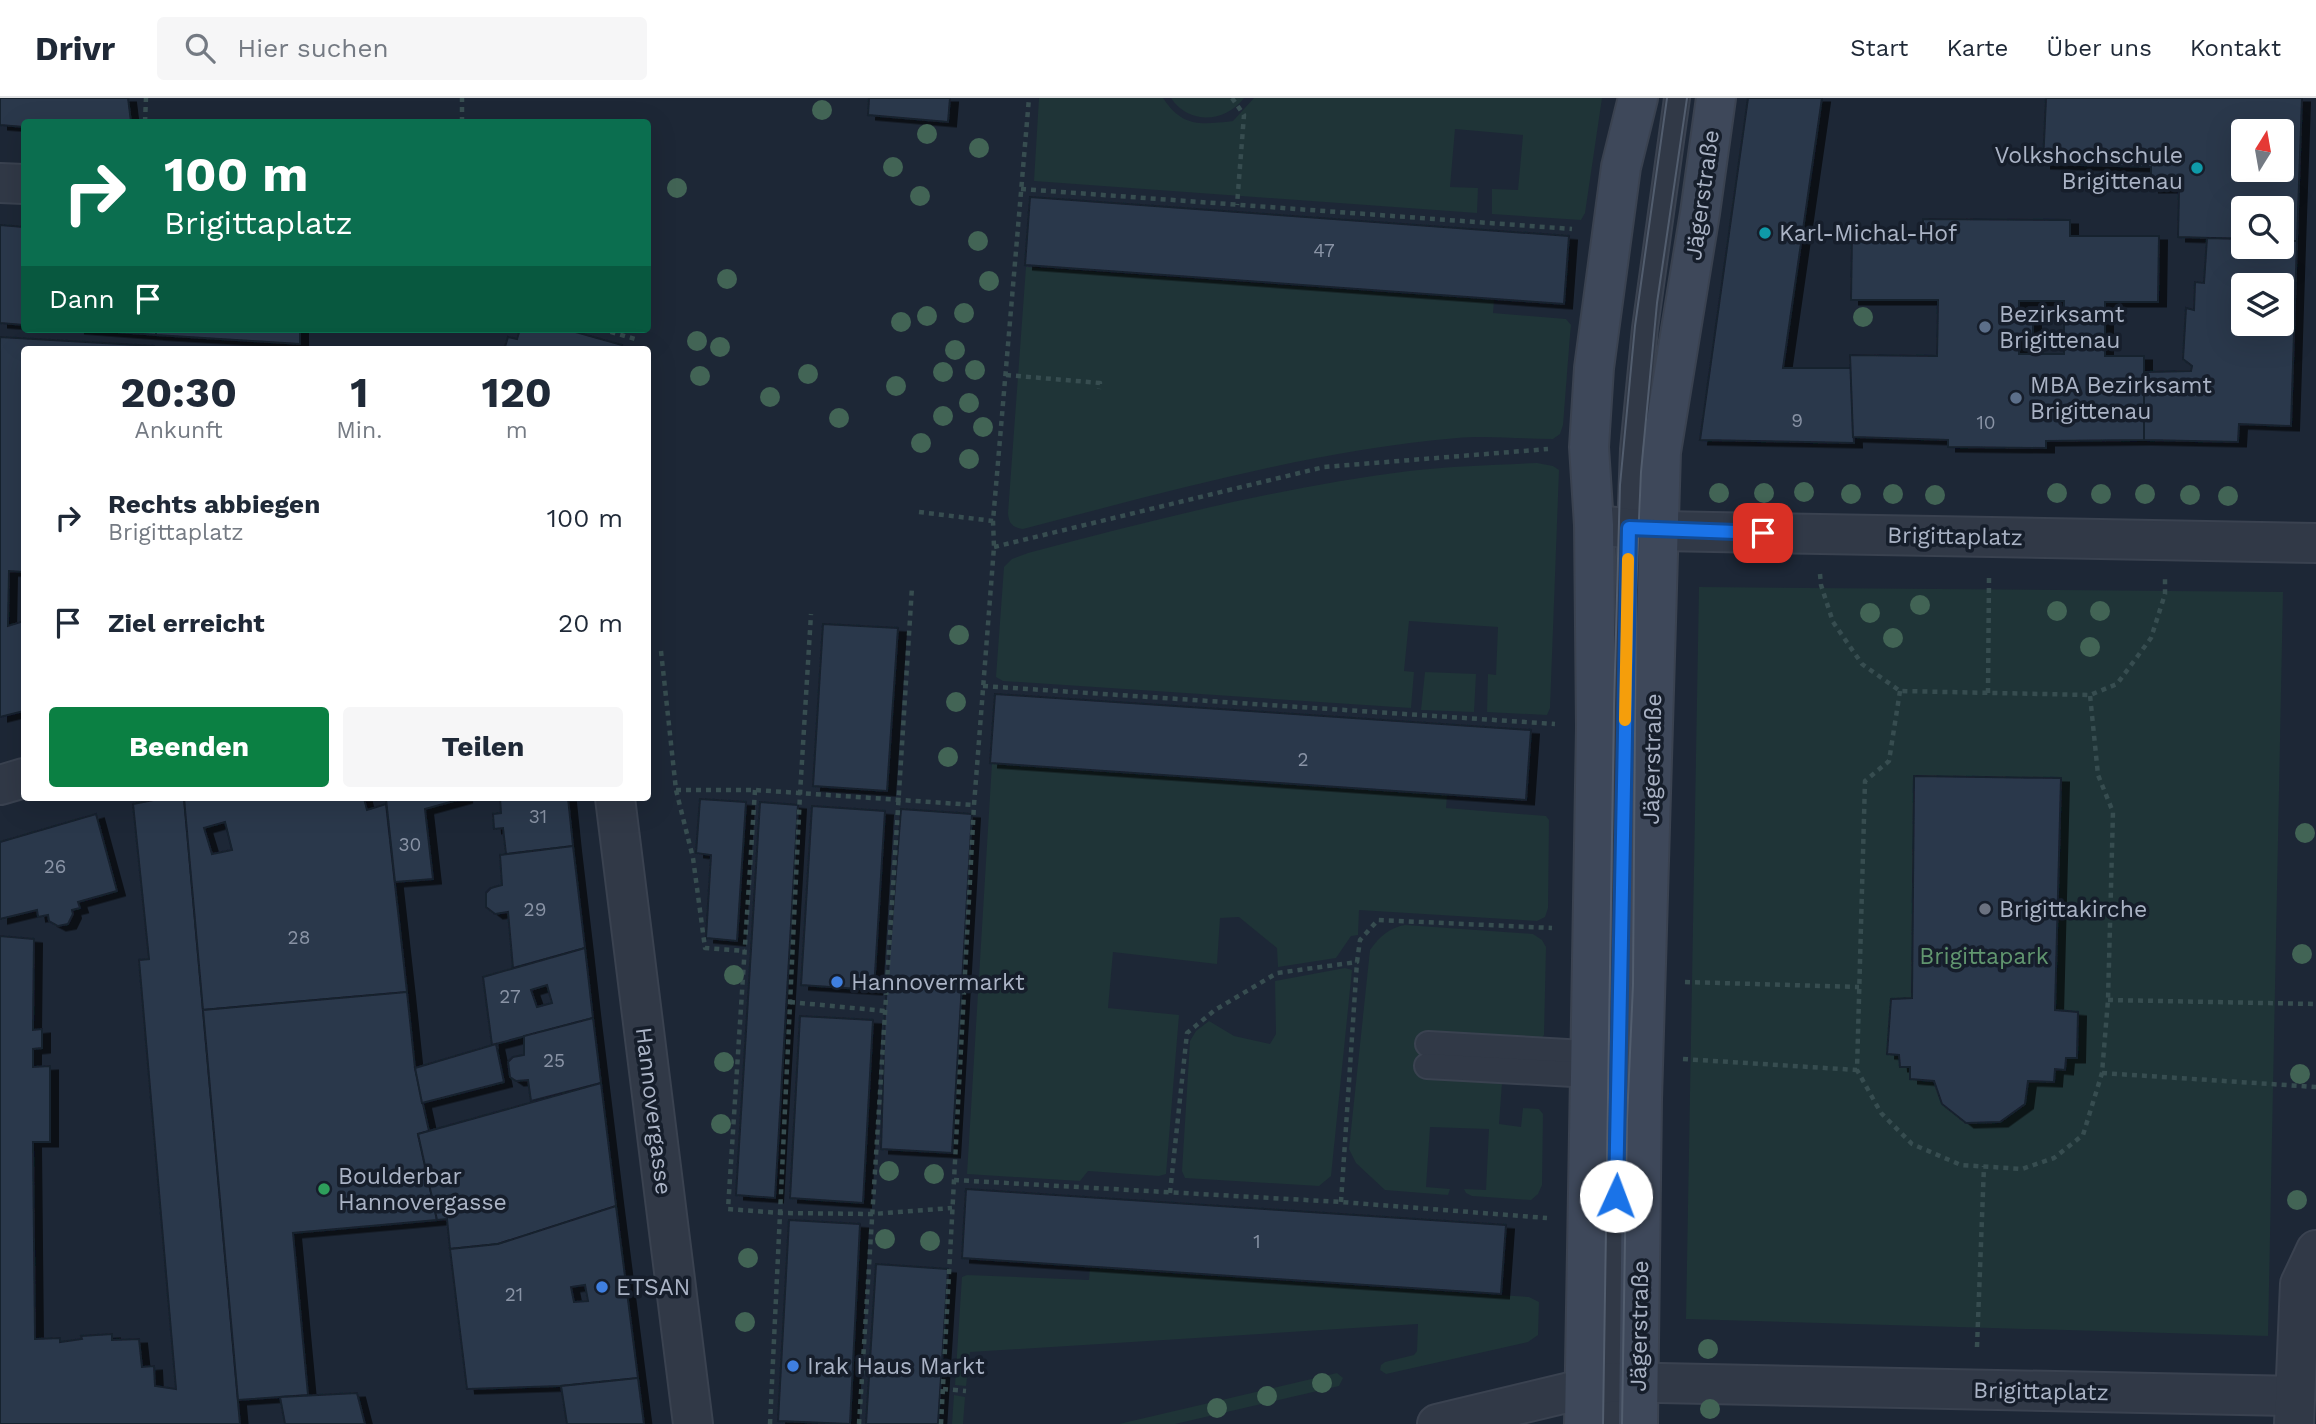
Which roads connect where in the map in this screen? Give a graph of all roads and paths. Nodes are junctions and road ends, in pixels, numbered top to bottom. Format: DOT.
graph roads {
  1 [pos="146,98"];
  2 [pos="462,98"];
  3 [pos="1029,98"];
  4 [pos="1233,98"];
  5 [pos="1639,98"];
  6 [pos="1677,98"];
  7 [pos="1716,98"];
  8 [pos="145,119"];
  9 [pos="461,119"];
  10 [pos="0,183"];
  11 [pos="21,184"];
  12 [pos="1021,189"];
  13 [pos="1237,205"];
  14 [pos="1577,229"];
  15 [pos="615,333"];
  16 [pos="635,339"];
  17 [pos="1006,375"];
  18 [pos="1099,389"];
  19 [pos="1555,449"];
  20 [pos="919,512"];
  21 [pos="993,521"];
  22 [pos="1628,528"];
  23 [pos="1818,534"];
  24 [pos="1990,537"];
  25 [pos="2166,540"];
  26 [pos="2316,543"];
  27 [pos="994,547"];
  28 [pos="912,587"];
  29 [pos="811,614"];
  30 [pos="661,652"];
  31 [pos="983,686"];
  32 [pos="1900,691"];
  33 [pos="1988,693"];
  34 [pos="2090,695"];
  35 [pos="1596,727"];
  36 [pos="21,779"];
  37 [pos="0,785"];
  38 [pos="676,790"];
  39 [pos="755,790"];
  40 [pos="800,793"];
  41 [pos="899,800"];
  42 [pos="615,801"];
  43 [pos="974,805"];
  44 [pos="1594,930"];
  45 [pos="745,951"];
  46 [pos="1357,962"];
  47 [pos="1646,981"];
  48 [pos="1859,987"];
  49 [pos="2108,1000"];
  50 [pos="790,1002"];
  51 [pos="2316,1004"];
  52 [pos="885,1011"];
  53 [pos="1427,1055"];
  54 [pos="1611,1061"];
  55 [pos="1857,1070"];
  56 [pos="2102,1073"];
  57 [pos="2316,1087"];
  58 [pos="1984,1166"];
  59 [pos="954,1180"];
  60 [pos="1170,1193"];
  61 [pos="1341,1202"];
  62 [pos="952,1208"];
  63 [pos="779,1213"];
  64 [pos="873,1214"];
  65 [pos="1586,1221"];
  66 [pos="2316,1250"];
  67 [pos="943,1389"];
  68 [pos="1975,1390"];
  69 [pos="966,1391"];
  70 [pos="1604,1395"];
  71 [pos="2294,1410"];
  72 [pos="693,1424"];
  73 [pos="769,1424"];
  74 [pos="859,1424"];
  75 [pos="941,1424"];
  76 [pos="1437,1424"];
  77 [pos="1611,1424"];
  78 [pos="1637,1424"];
  1 -- 8 [label="path"];
  2 -- 9 [label="path"];
  3 -- 12 [label="path"];
  4 -- 13 [label="path"];
  5 -- 22 [label="main road, Jägerstraße"];
  6 -- 22 [label="lane, Jägerstraße"];
  7 -- 22 [label="main road, Jägerstraße"];
  10 -- 11 [label="street"];
  12 -- 13 [label="path"];
  12 -- 17 [label="path"];
  13 -- 14 [label="path"];
  15 -- 16 [label="path"];
  17 -- 18 [label="path"];
  17 -- 21 [label="path"];
  19 -- 27 [label="path"];
  20 -- 21 [label="path"];
  21 -- 27 [label="path"];
  22 -- 23 [label="street, Brigittaplatz"];
  22 -- 35 [label="main road, Jägerstraße"];
  22 -- 47 [label="main road, Jägerstraße"];
  22 -- 54 [label="lane, Jägerstraße"];
  23 -- 24 [label="street, Brigittaplatz"];
  23 -- 32 [label="path"];
  24 -- 25 [label="street, Brigittaplatz"];
  24 -- 33 [label="path"];
  25 -- 26 [label="street, Brigittaplatz"];
  25 -- 34 [label="path"];
  27 -- 31 [label="path"];
  28 -- 41 [label="path"];
  29 -- 40 [label="path"];
  30 -- 38 [label="path"];
  31 -- 35 [label="path"];
  31 -- 43 [label="path"];
  32 -- 33 [label="path"];
  32 -- 48 [label="path"];
  33 -- 34 [label="path"];
  34 -- 49 [label="path"];
  35 -- 44 [label="main road, Jägerstraße"];
  36 -- 37 [label="street"];
  38 -- 39 [label="path"];
  38 -- 45 [label="path"];
  39 -- 40 [label="path"];
  39 -- 45 [label="path"];
  40 -- 41 [label="path"];
  40 -- 50 [label="path"];
  41 -- 43 [label="path"];
  41 -- 52 [label="path"];
  42 -- 72 [label="street, Hannovergasse"];
  43 -- 59 [label="path"];
  44 -- 46 [label="path"];
  44 -- 54 [label="main road, Jägerstraße"];
  45 -- 63 [label="path"];
  46 -- 60 [label="path"];
  46 -- 61 [label="path"];
  47 -- 48 [label="path"];
  47 -- 54 [label="main road, Jägerstraße"];
  48 -- 55 [label="path"];
  49 -- 51 [label="path"];
  49 -- 56 [label="path"];
  50 -- 52 [label="path"];
  50 -- 63 [label="path"];
  52 -- 64 [label="path"];
  53 -- 54 [label="lane"];
  54 -- 55 [label="path"];
  54 -- 65 [label="main road, Jägerstraße"];
  54 -- 70 [label="lane, Jägerstraße"];
  54 -- 70 [label="main road, Jägerstraße"];
  55 -- 58 [label="path"];
  56 -- 57 [label="path"];
  56 -- 58 [label="path"];
  58 -- 68 [label="path"];
  59 -- 60 [label="path"];
  59 -- 62 [label="path"];
  60 -- 61 [label="path"];
  61 -- 65 [label="path"];
  62 -- 64 [label="path"];
  62 -- 67 [label="path"];
  63 -- 64 [label="path"];
  63 -- 73 [label="path"];
  64 -- 74 [label="path"];
  65 -- 70 [label="main road, Jägerstraße"];
  66 -- 71 [label="street, Brigittaplatz"];
  67 -- 69 [label="path"];
  67 -- 75 [label="path"];
  68 -- 70 [label="street, Brigittaplatz"];
  68 -- 71 [label="street, Brigittaplatz"];
  70 -- 76 [label="street, Brigittaplatz"];
  70 -- 77 [label="lane, Jägerstraße"];
  70 -- 78 [label="main road, Jägerstraße"];
}
